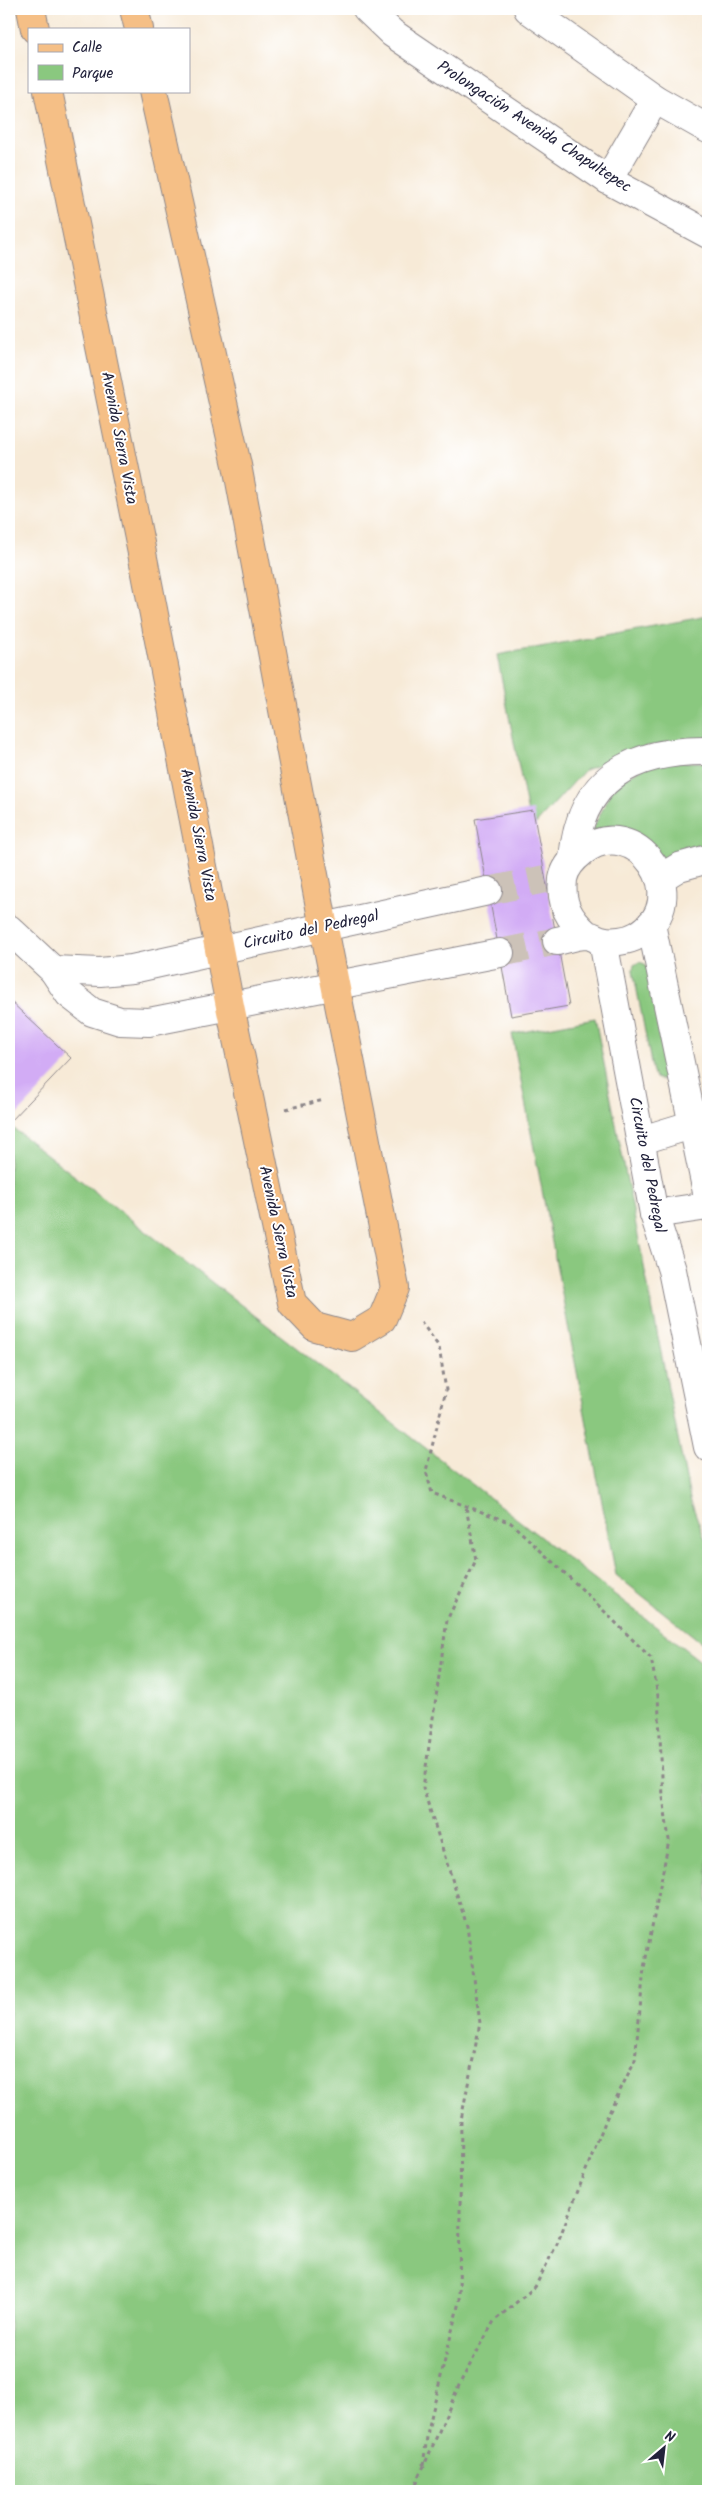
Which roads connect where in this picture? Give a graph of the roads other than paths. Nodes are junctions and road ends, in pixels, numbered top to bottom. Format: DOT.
graph roads {
  1 [pos="31,9"];
  2 [pos="134,9"];
  3 [pos="368,9"];
  4 [pos="528,9"];
  5 [pos="35,28"];
  6 [pos="138,28"];
  7 [pos="48,92"];
  8 [pos="153,92"];
  9 [pos="654,99"];
  10 [pos="708,129"];
  11 [pos="608,180"];
  12 [pos="708,234"];
  13 [pos="708,751"];
  14 [pos="708,859"];
  15 [pos="561,871"];
  16 [pos="661,878"];
  17 [pos="488,891"];
  18 [pos="651,924"];
  19 [pos="324,928"];
  20 [pos="9,929"];
  21 [pos="595,938"];
  22 [pos="557,940"];
  23 [pos="221,950"];
  24 [pos="500,953"];
  25 [pos="53,970"];
  26 [pos="336,984"];
  27 [pos="230,1006"];
  28 [pos="700,1130"];
  29 [pos="642,1140"];
  30 [pos="708,1197"];
  31 [pos="708,1206"];
  32 [pos="654,1214"];
  33 [pos="708,1447"];
  1 -- 5 [label="main road"];
  2 -- 6 [label="main road"];
  3 -- 11 [label="street, Prolongación Avenida Chapultepec"];
  4 -- 9 [label="street"];
  7 -- 23 [label="main road, Avenida Sierra Vista"];
  8 -- 19 [label="main road"];
  9 -- 10 [label="street"];
  9 -- 11 [label="street"];
  11 -- 12 [label="street, Prolongación Avenida Chapultepec"];
  13 -- 15 [label="street"];
  14 -- 16 [label="street"];
  15 -- 16 [label="street"];
  15 -- 21 [label="street"];
  16 -- 18 [label="street"];
  17 -- 19 [label="street, Circuito del Pedregal"];
  18 -- 21 [label="street"];
  18 -- 28 [label="street"];
  19 -- 23 [label="street, Circuito del Pedregal"];
  19 -- 26 [label="main road"];
  20 -- 25 [label="street"];
  21 -- 22 [label="street"];
  21 -- 29 [label="street, Circuito del Pedregal"];
  23 -- 25 [label="street, Circuito del Pedregal"];
  23 -- 27 [label="main road, Avenida Sierra Vista"];
  24 -- 26 [label="street"];
  25 -- 27 [label="street"];
  26 -- 27 [label="street"];
  26 -- 27 [label="main road, Avenida Sierra Vista"];
  28 -- 29 [label="street"];
  28 -- 30 [label="street"];
  29 -- 32 [label="street, Circuito del Pedregal"];
  31 -- 32 [label="street"];
  32 -- 33 [label="street, Circuito del Pedregal"];
}
